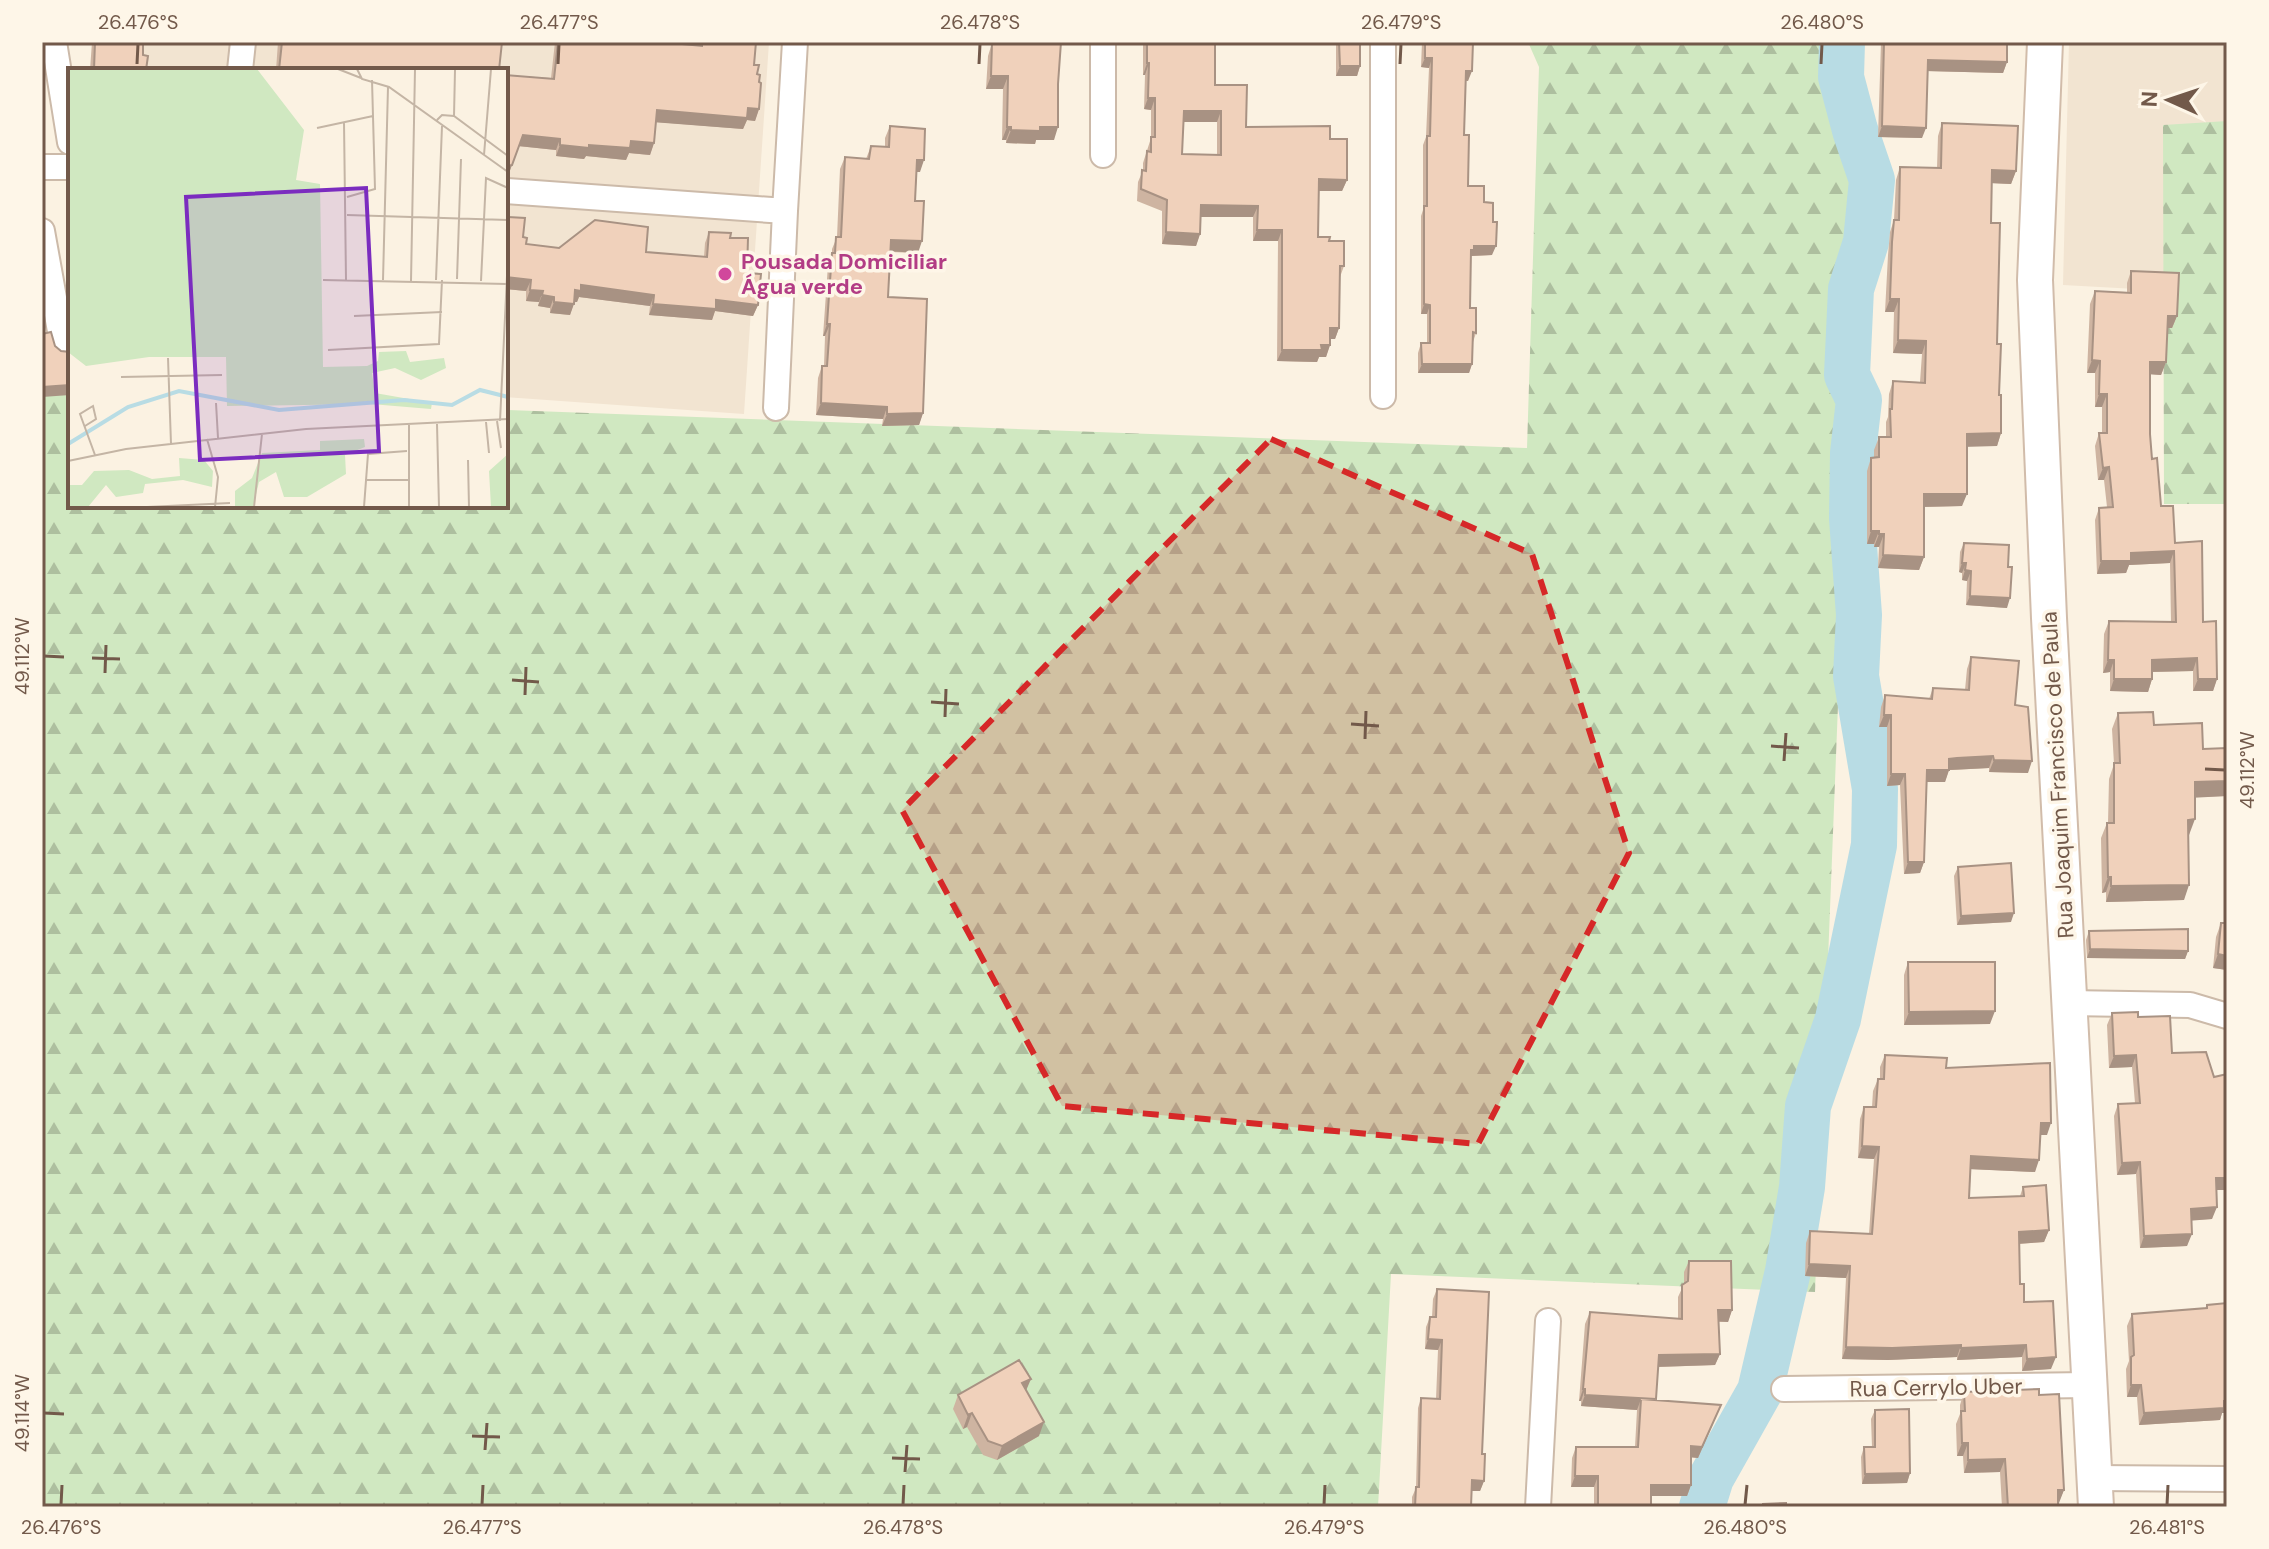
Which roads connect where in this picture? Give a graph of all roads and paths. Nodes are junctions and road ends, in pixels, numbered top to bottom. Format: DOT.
graph roads {
  1 [pos="54,42"];
  2 [pos="243,42"];
  3 [pos="795,42"];
  4 [pos="1103,42"];
  5 [pos="1383,42"];
  6 [pos="2045,42"];
  7 [pos="240,68"];
  8 [pos="68,130"];
  9 [pos="1103,155"];
  10 [pos="42,167"];
  11 [pos="68,167"];
  12 [pos="508,191"];
  13 [pos="785,211"];
  14 [pos="42,231"];
  15 [pos="63,348"];
  16 [pos="1383,396"];
  17 [pos="776,408"];
  18 [pos="2068,1003"];
  19 [pos="2227,1016"];
  20 [pos="1548,1321"];
  21 [pos="2088,1385"];
  22 [pos="1784,1389"];
  23 [pos="2227,1479"];
  24 [pos="2095,1493"];
  25 [pos="1538,1507"];
  1 -- 8 [label="street"];
  2 -- 7 [label="street"];
  3 -- 13 [label="street"];
  4 -- 9 [label="street"];
  5 -- 16 [label="street"];
  6 -- 18 [label="main road, Rua Joaquim Francisco de Paula"];
  10 -- 11 [label="street"];
  12 -- 13 [label="street"];
  13 -- 17 [label="street"];
  14 -- 15 [label="street"];
  18 -- 19 [label="street"];
  18 -- 21 [label="main road, Rua Joaquim Francisco de Paula"];
  20 -- 25 [label="street"];
  21 -- 22 [label="street, Rua Cerrylo Uber"];
  21 -- 24 [label="main road, Rua Joaquim Francisco de Paula"];
  23 -- 24 [label="street"];
}
